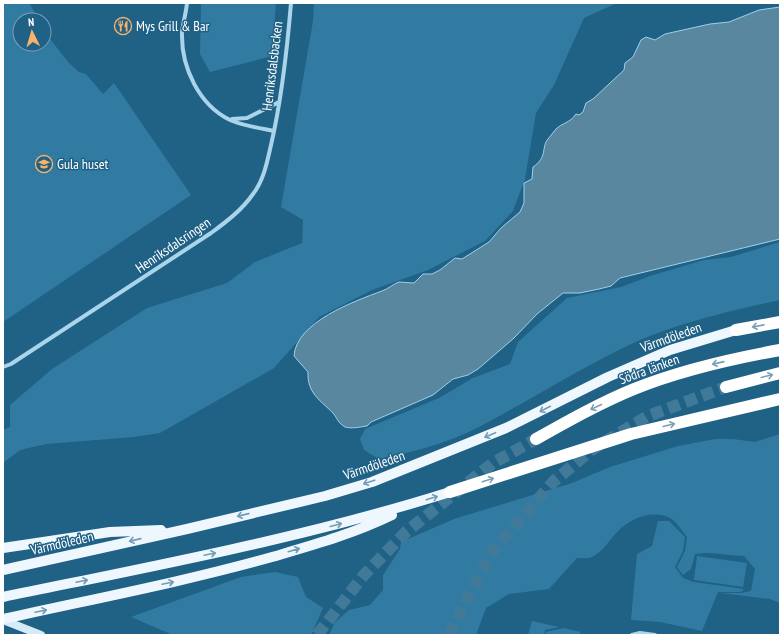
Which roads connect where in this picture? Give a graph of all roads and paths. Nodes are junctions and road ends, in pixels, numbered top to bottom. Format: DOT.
graph roads {
  1 [pos="187,3"];
  2 [pos="291,3"];
  3 [pos="280,102"];
  4 [pos="229,119"];
  5 [pos="274,131"];
  6 [pos="780,322"];
  7 [pos="736,330"];
  8 [pos="780,350"];
  9 [pos="3,367"];
  10 [pos="780,373"];
  11 [pos="726,387"];
  12 [pos="780,399"];
  13 [pos="536,439"];
  14 [pos="450,492"];
  15 [pos="413,504"];
  16 [pos="187,529"];
  17 [pos="3,548"];
  18 [pos="3,570"];
  19 [pos="3,597"];
  20 [pos="3,620"];
  21 [pos="41,635"];
  22 [pos="632,635"];
  23 [pos="655,635"];
  1 -- 4 [label="street"];
  2 -- 3 [label="street, Henriksdalsbacken"];
  3 -- 4 [label="street"];
  3 -- 5 [label="street, Henriksdalsbacken"];
  4 -- 5 [label="street"];
  5 -- 9 [label="street, Henriksdalsringen"];
  6 -- 7 [label="highway, one-way"];
  7 -- 16 [label="main road, Värmdöleden, one-way"];
  8 -- 13 [label="highway, Södra länken, one-way"];
  11 -- 10 [label="highway, one-way"];
  14 -- 12 [label="highway, one-way"];
  15 -- 14 [label="main road, one-way"];
  19 -- 15 [label="main road, one-way"];
  20 -- 15 [label="main road, one-way"];
  16 -- 17 [label="main road"];
  16 -- 18 [label="main road, Värmdöleden, one-way"];
  20 -- 21 [label="main road"];
  22 -- 23 [label="street"];
}
